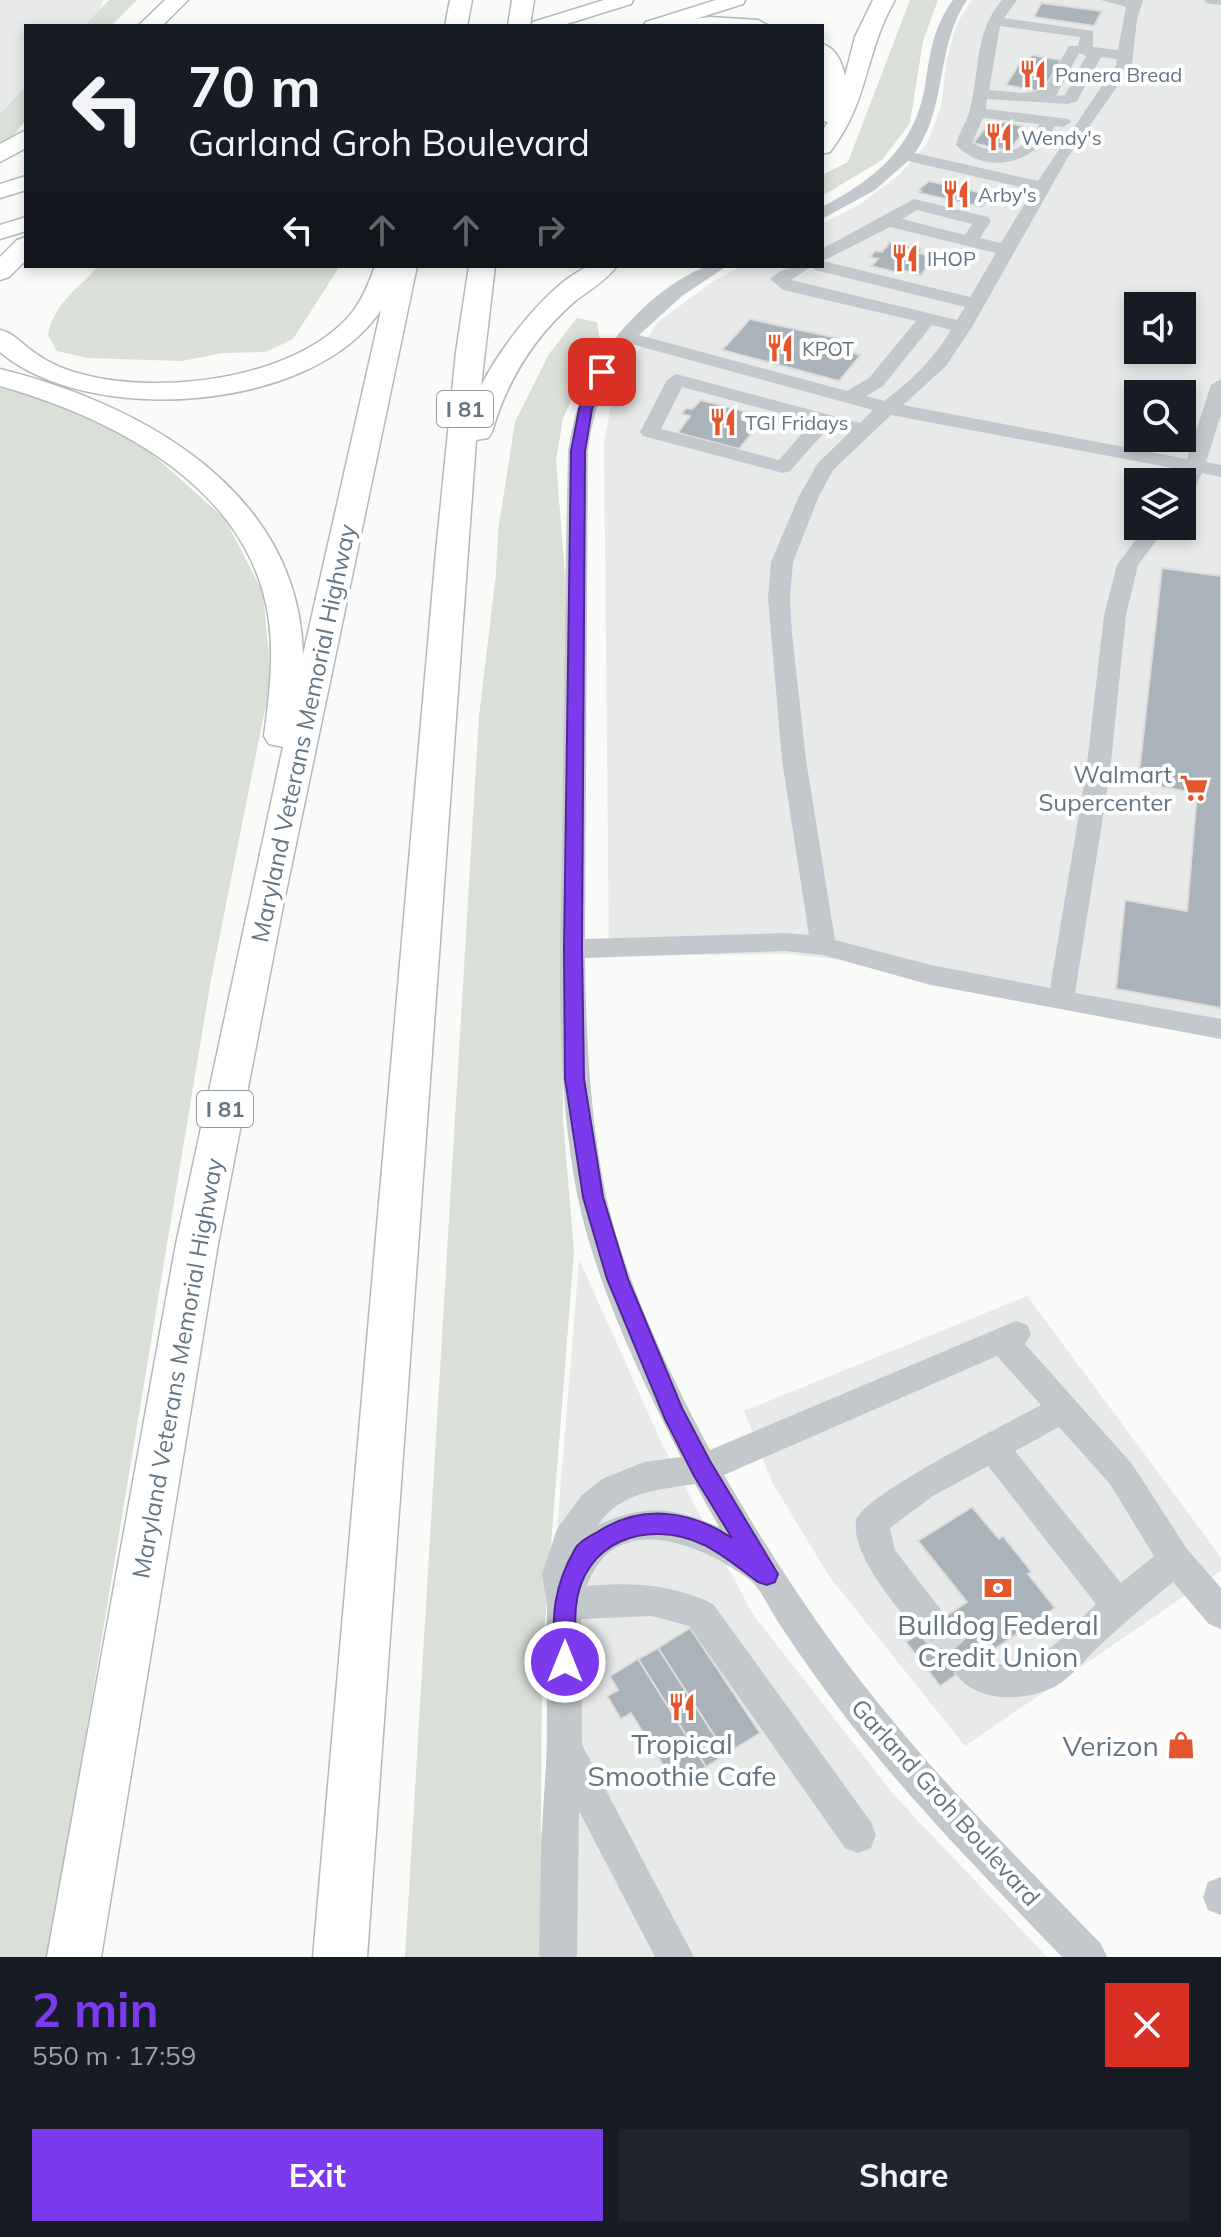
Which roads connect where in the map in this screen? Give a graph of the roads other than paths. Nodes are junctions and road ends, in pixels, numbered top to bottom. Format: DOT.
graph roads {
  1 [pos="159,0"];
  2 [pos="177,0"];
  3 [pos="448,0"];
  4 [pos="461,0"];
  5 [pos="523,0"];
  6 [pos="624,0"];
  7 [pos="736,0"];
  8 [pos="884,0"];
  9 [pos="960,0"];
  10 [pos="1010,0"];
  11 [pos="1108,0"];
  12 [pos="1211,0"];
  13 [pos="1221,1"];
  14 [pos="1135,2"];
  15 [pos="995,21"];
  16 [pos="132,24"];
  17 [pos="151,24"];
  18 [pos="447,24"];
  19 [pos="456,24"];
  20 [pos="519,24"];
  21 [pos="547,24"];
  22 [pos="659,24"];
  23 [pos="701,24"];
  24 [pos="726,24"];
  25 [pos="1079,50"];
  26 [pos="824,54"];
  27 [pos="1127,55"];
  28 [pos="980,94"];
  29 [pos="977,113"];
  30 [pos="824,119"];
  31 [pos="1050,120"];
  32 [pos="1082,124"];
  33 [pos="24,138"];
  34 [pos="824,144"];
  35 [pos="0,155"];
  36 [pos="904,155"];
  37 [pos="24,184"];
  38 [pos="1042,187"];
  39 [pos="0,191"];
  40 [pos="824,213"];
  41 [pos="24,225"];
  42 [pos="0,232"];
  43 [pos="24,247"];
  44 [pos="1007,250"];
  45 [pos="824,255"];
  46 [pos="824,267"];
  47 [pos="387,268"];
  48 [pos="404,268"];
  49 [pos="482,268"];
  50 [pos="601,268"];
  51 [pos="715,268"];
  52 [pos="800,268"];
  53 [pos="0,272"];
  54 [pos="976,304"];
  55 [pos="928,318"];
  56 [pos="963,327"];
  57 [pos="626,337"];
  58 [pos="0,338"];
  59 [pos="0,377"];
  60 [pos="1221,385"];
  61 [pos="850,398"];
  62 [pos="887,408"];
  63 [pos="824,420"];
  64 [pos="863,430"];
  65 [pos="1195,466"];
  66 [pos="783,467"];
  67 [pos="1221,471"];
  68 [pos="821,475"];
  69 [pos="1147,540"];
  70 [pos="451,552"];
  71 [pos="264,911"];
  72 [pos="823,946"];
  73 [pos="573,949"];
  74 [pos="1061,1000"];
  75 [pos="1221,1029"];
  76 [pos="1065,1408"];
  77 [pos="992,1447"];
  78 [pos="702,1469"];
  79 [pos="1175,1560"];
  80 [pos="767,1574"];
  81 [pos="564,1604"];
  82 [pos="1118,1606"];
  83 [pos="1221,1613"];
  84 [pos="932,1625"];
  85 [pos="969,1666"];
  86 [pos="565,1748"];
  87 [pos="858,1835"];
  88 [pos="74,1957"];
  89 [pos="340,1957"];
  90 [pos="558,1957"];
  91 [pos="675,1957"];
  92 [pos="1088,1957"];
  1 -- 16 [label="highway"];
  2 -- 17 [label="highway"];
  3 -- 18 [label="highway"];
  4 -- 19 [label="highway"];
  5 -- 20 [label="highway"];
  6 -- 21 [label="main road"];
  7 -- 22 [label="main road"];
  8 -- 34 [label="highway"];
  9 -- 36 [label="street"];
  10 -- 15 [label="street"];
  11 -- 14 [label="street"];
  12 -- 13 [label="street"];
  14 -- 27 [label="street"];
  15 -- 25 [label="street"];
  15 -- 28 [label="street"];
  23 -- 24 [label="highway"];
  25 -- 27 [label="street"];
  25 -- 28 [label="street"];
  26 -- 30 [label="highway"];
  27 -- 32 [label="street"];
  28 -- 29 [label="street"];
  29 -- 31 [label="street"];
  29 -- 31 [label="street"];
  31 -- 32 [label="street"];
  32 -- 38 [label="street"];
  33 -- 35 [label="highway"];
  36 -- 38 [label="street"];
  36 -- 40 [label="street"];
  37 -- 39 [label="main road"];
  38 -- 44 [label="street"];
  41 -- 42 [label="main road"];
  43 -- 53 [label="highway"];
  44 -- 45 [label="street"];
  44 -- 54 [label="street"];
  46 -- 54 [label="street"];
  47 -- 58 [label="highway"];
  48 -- 71 [label="highway, Maryland Veterans Memorial Highway / I 81"];
  49 -- 70 [label="highway, I 81"];
  50 -- 70 [label="highway"];
  51 -- 57 [label="street, Garland Groh Boulevard"];
  52 -- 55 [label="street"];
  54 -- 56 [label="street"];
  55 -- 56 [label="street"];
  55 -- 61 [label="street"];
  56 -- 62 [label="street"];
  57 -- 61 [label="street"];
  57 -- 73 [label="street, Garland Groh Boulevard"];
  59 -- 71 [label="highway"];
  60 -- 65 [label="street"];
  61 -- 62 [label="street"];
  62 -- 64 [label="street"];
  62 -- 65 [label="street"];
  63 -- 64 [label="street"];
  63 -- 66 [label="street"];
  63 -- 66 [label="street"];
  64 -- 68 [label="street"];
  65 -- 67 [label="street"];
  66 -- 68 [label="street"];
  68 -- 72 [label="street"];
  69 -- 74 [label="street"];
  70 -- 89 [label="highway, I 81"];
  71 -- 88 [label="highway, Maryland Veterans Memorial Highway / I 81"];
  72 -- 73 [label="street"];
  72 -- 74 [label="street"];
  73 -- 78 [label="street, Garland Groh Boulevard"];
  74 -- 75 [label="street"];
  76 -- 77 [label="street"];
  76 -- 78 [label="street"];
  76 -- 79 [label="street"];
  77 -- 82 [label="street"];
  77 -- 84 [label="street"];
  78 -- 80 [label="street, Garland Groh Boulevard"];
  78 -- 81 [label="street"];
  79 -- 82 [label="street"];
  79 -- 83 [label="street"];
  80 -- 81 [label="street"];
  80 -- 92 [label="street, Garland Groh Boulevard"];
  81 -- 86 [label="street"];
  81 -- 87 [label="street"];
  82 -- 85 [label="street"];
  86 -- 90 [label="street"];
  86 -- 91 [label="street"];
}
